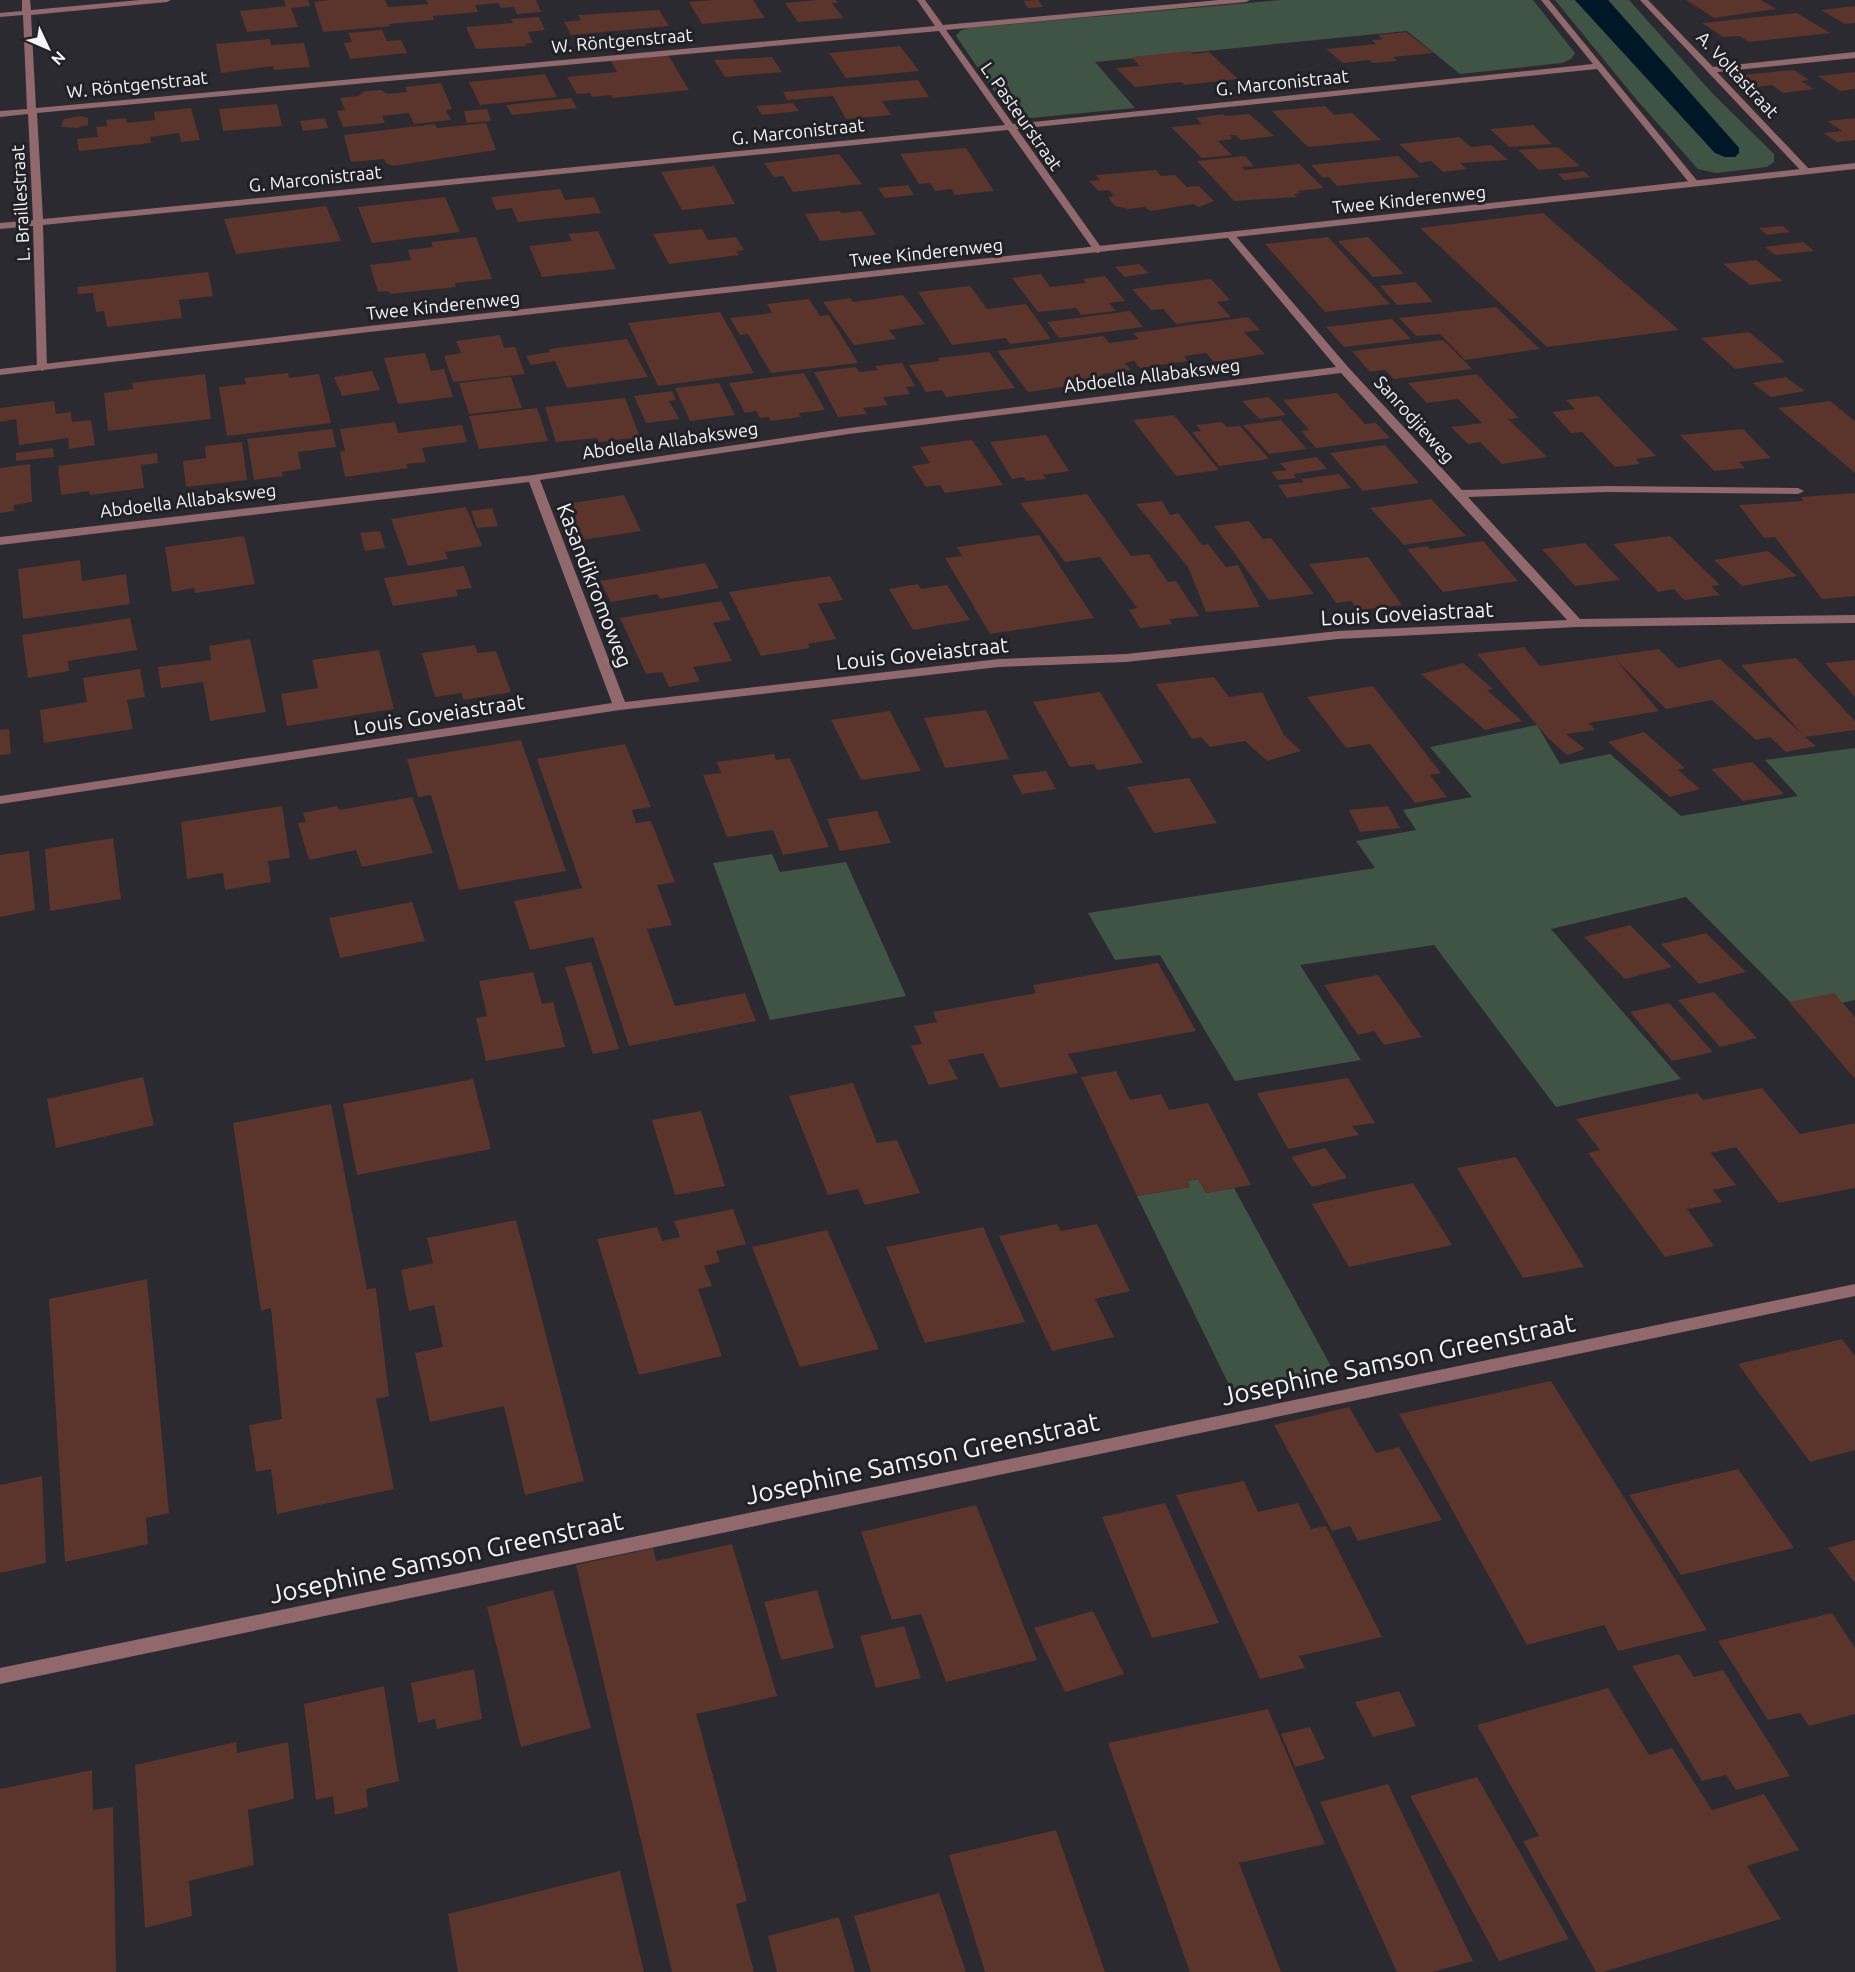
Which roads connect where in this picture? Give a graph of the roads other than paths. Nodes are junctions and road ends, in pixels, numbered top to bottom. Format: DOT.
graph roads {
  1 [pos="27,0"];
  2 [pos="166,0"];
  3 [pos="921,0"];
  4 [pos="1246,0"];
  5 [pos="1545,0"];
  6 [pos="1644,0"];
  7 [pos="26,12"];
  8 [pos="0,15"];
  9 [pos="940,28"];
  10 [pos="1855,55"];
  11 [pos="1599,66"];
  12 [pos="1712,70"];
  13 [pos="32,111"];
  14 [pos="0,114"];
  15 [pos="1009,127"];
  16 [pos="1855,166"];
  17 [pos="1807,172"];
  18 [pos="1694,183"];
  19 [pos="38,222"];
  20 [pos="0,226"];
  21 [pos="1231,236"];
  22 [pos="1098,250"];
  23 [pos="42,368"];
  24 [pos="1344,369"];
  25 [pos="0,372"];
  26 [pos="533,478"];
  27 [pos="1798,491"];
  28 [pos="1459,494"];
  29 [pos="0,541"];
  30 [pos="1855,619"];
  31 [pos="1577,623"];
  32 [pos="620,706"];
  33 [pos="0,800"];
  34 [pos="1855,1290"];
  35 [pos="0,1676"];
  1 -- 7 [label="street, L. Braillestraat"];
  2 -- 7 [label="street"];
  3 -- 9 [label="street, L. Pasteurstraat"];
  4 -- 9 [label="street, W. Röntgenstraat"];
  5 -- 11 [label="street"];
  6 -- 12 [label="street, A. Voltastraat"];
  7 -- 8 [label="street"];
  7 -- 13 [label="street, L. Braillestraat"];
  9 -- 13 [label="street, W. Röntgenstraat"];
  9 -- 15 [label="street, L. Pasteurstraat"];
  10 -- 12 [label="street"];
  11 -- 15 [label="street, G. Marconistraat"];
  11 -- 18 [label="street"];
  12 -- 17 [label="street, A. Voltastraat"];
  13 -- 14 [label="street, W. Röntgenstraat"];
  13 -- 19 [label="street, L. Braillestraat"];
  15 -- 19 [label="street, G. Marconistraat"];
  15 -- 22 [label="street, L. Pasteurstraat"];
  16 -- 17 [label="street, Twee Kinderenweg"];
  17 -- 18 [label="street, Twee Kinderenweg"];
  18 -- 21 [label="street, Twee Kinderenweg"];
  19 -- 20 [label="street, G. Marconistraat"];
  19 -- 23 [label="street, L. Braillestraat"];
  21 -- 22 [label="street, Twee Kinderenweg"];
  21 -- 24 [label="street, Sanrodjieweg"];
  22 -- 23 [label="street, Twee Kinderenweg"];
  23 -- 25 [label="street, Twee Kinderenweg"];
  24 -- 26 [label="street, Abdoella Allabaksweg"];
  24 -- 28 [label="street, Sanrodjieweg"];
  26 -- 29 [label="street, Abdoella Allabaksweg"];
  26 -- 32 [label="street, Kasandikromoweg"];
  27 -- 28 [label="street"];
  28 -- 31 [label="street, Sanrodjieweg"];
  30 -- 31 [label="street, Louis Goveiastraat"];
  31 -- 32 [label="street, Louis Goveiastraat"];
  32 -- 33 [label="street, Louis Goveiastraat"];
  34 -- 35 [label="street, Josephine Samson Greenstraat"];
}
